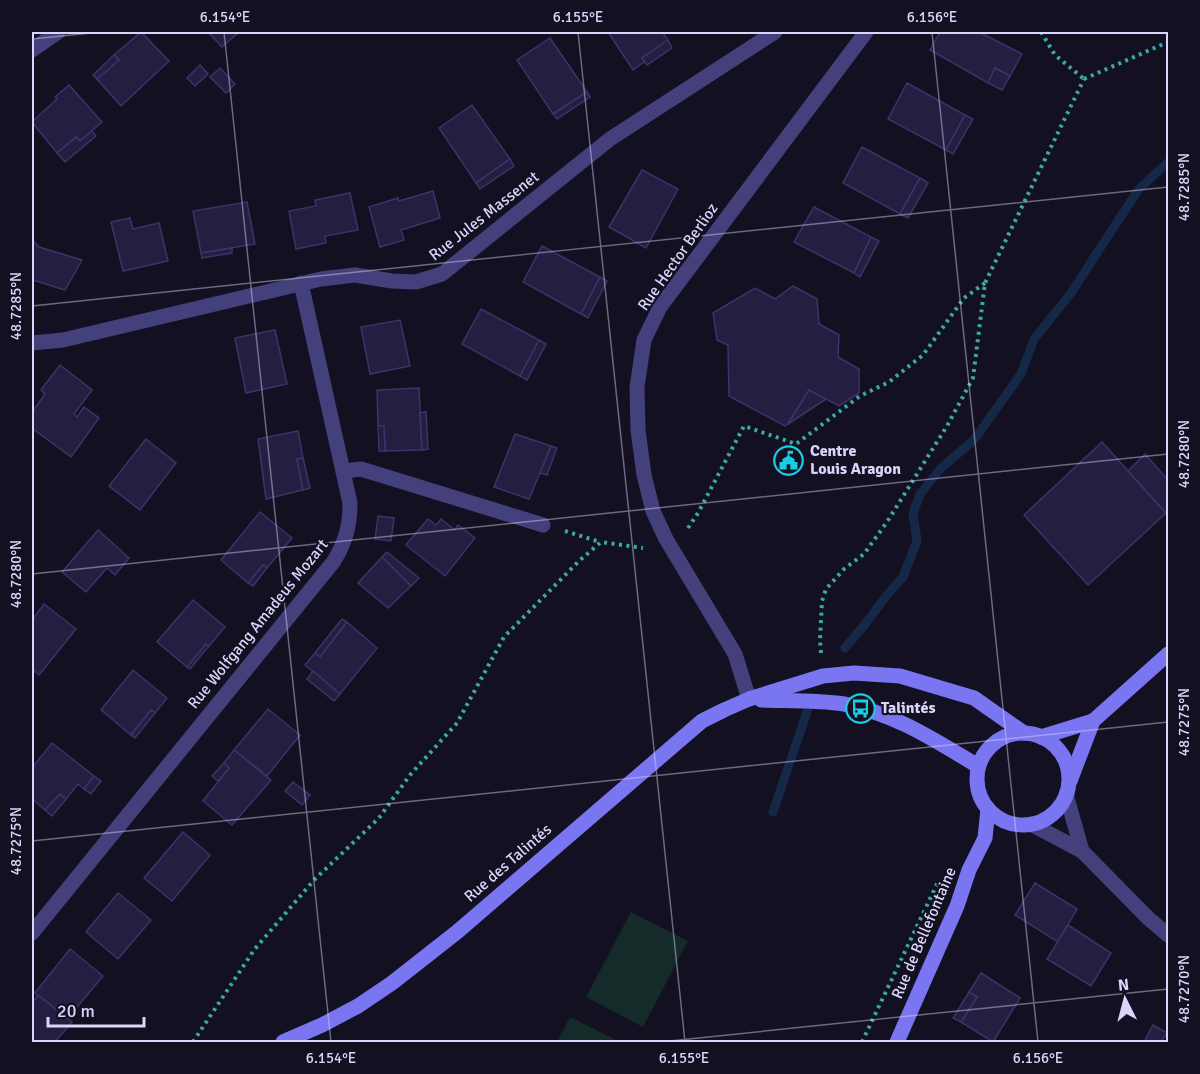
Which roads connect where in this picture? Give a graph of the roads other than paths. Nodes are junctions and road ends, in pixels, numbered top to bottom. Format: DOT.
graph roads {
  1 [pos="58,32"];
  2 [pos="775,32"];
  3 [pos="866,32"];
  4 [pos="32,50"];
  5 [pos="301,283"];
  6 [pos="32,343"];
  7 [pos="344,471"];
  8 [pos="543,525"];
  9 [pos="1168,654"];
  10 [pos="749,699"];
  11 [pos="1093,721"];
  12 [pos="1024,733"];
  13 [pos="1041,737"];
  14 [pos="978,766"];
  15 [pos="1067,789"];
  16 [pos="988,809"];
  17 [pos="1025,825"];
  18 [pos="985,838"];
  19 [pos="1082,850"];
  20 [pos="32,933"];
  21 [pos="1168,934"];
  22 [pos="283,1042"];
  23 [pos="897,1042"];
  1 -- 4 [label="street"];
  2 -- 5 [label="street, Rue Jules Massenet"];
  3 -- 10 [label="street, Rue Hector Berlioz"];
  5 -- 6 [label="street, Rue Jules Massenet"];
  5 -- 7 [label="street, Rue Wolfgang Amadeus Mozart"];
  7 -- 8 [label="street"];
  7 -- 20 [label="street, Rue Wolfgang Amadeus Mozart"];
  9 -- 11 [label="street"];
  10 -- 12 [label="street, Rue des Talintés"];
  10 -- 14 [label="street, Rue des Talintés"];
  10 -- 22 [label="street, Rue des Talintés"];
  11 -- 13 [label="street"];
  11 -- 15 [label="street"];
  12 -- 13 [label="street"];
  12 -- 14 [label="street"];
  13 -- 15 [label="street"];
  14 -- 16 [label="street"];
  15 -- 17 [label="street"];
  15 -- 19 [label="street"];
  16 -- 17 [label="street"];
  16 -- 18 [label="street, Rue de Bellefontaine"];
  17 -- 18 [label="street"];
  17 -- 19 [label="street"];
  18 -- 23 [label="street, Rue de Bellefontaine"];
  19 -- 21 [label="street"];
}
